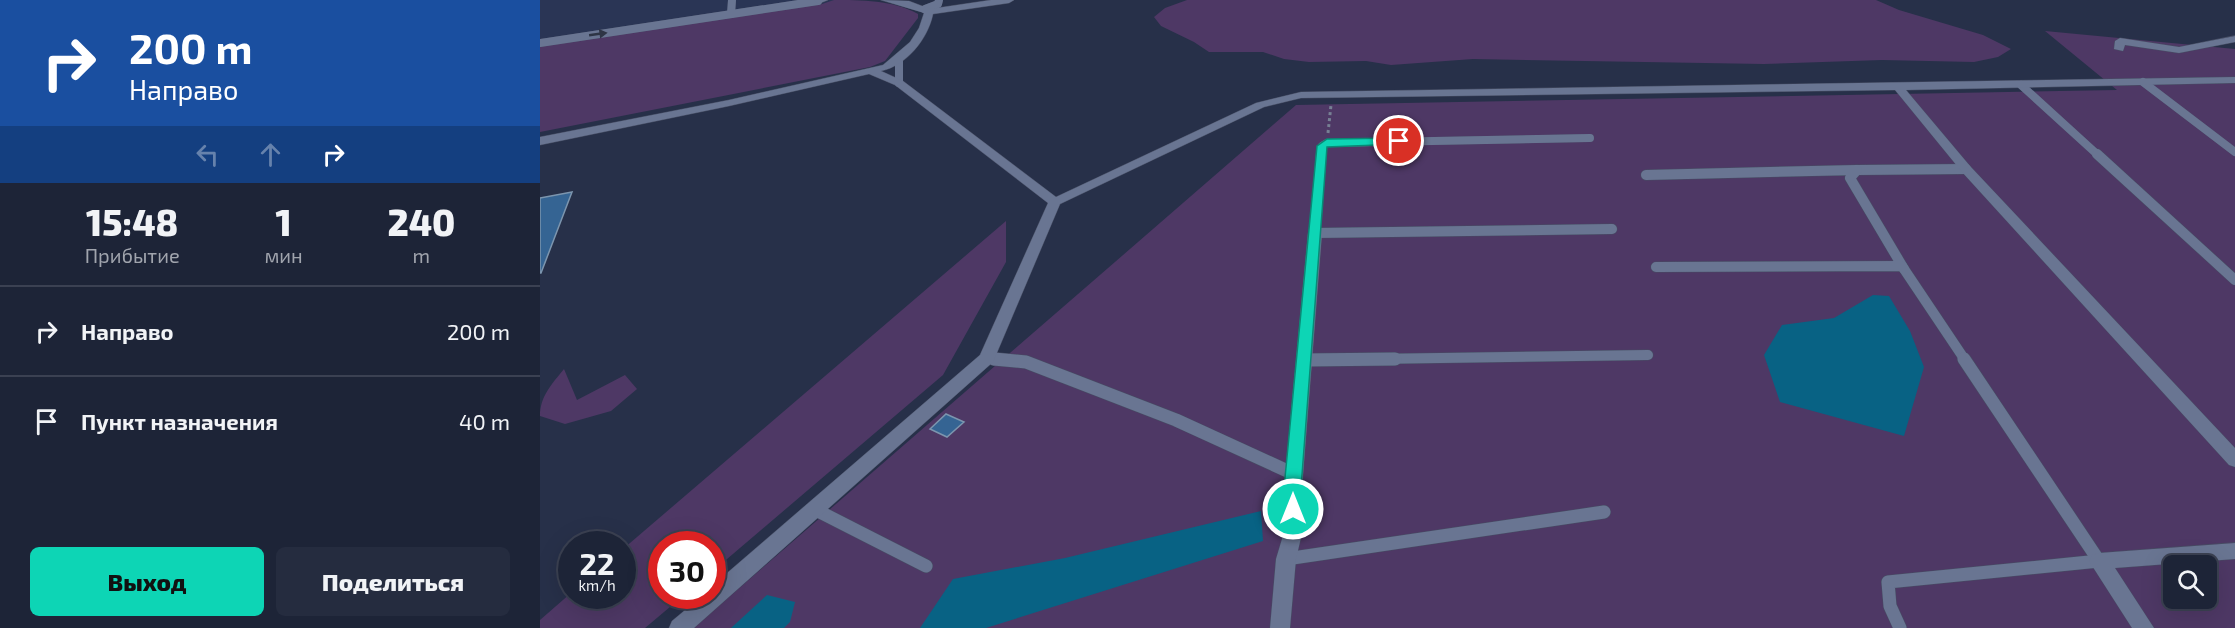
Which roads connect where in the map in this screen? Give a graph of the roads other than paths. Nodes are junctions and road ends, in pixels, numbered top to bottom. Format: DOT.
graph roads {
  1 [pos="732,0"];
  2 [pos="772,0"];
  3 [pos="815,0"];
  4 [pos="824,0"];
  5 [pos="886,0"];
  6 [pos="939,0"];
  7 [pos="1009,0"];
  8 [pos="927,10"];
  9 [pos="752,11"];
  10 [pos="730,14"];
  11 [pos="2235,39"];
  12 [pos="540,43"];
  13 [pos="2119,50"];
  14 [pos="899,60"];
  15 [pos="873,72"];
  16 [pos="2235,80"];
  17 [pos="2143,82"];
  18 [pos="899,83"];
  19 [pos="2020,85"];
  20 [pos="1898,87"];
  21 [pos="1590,138"];
  22 [pos="540,141"];
  23 [pos="2235,152"];
  24 [pos="1966,169"];
  25 [pos="1857,170"];
  26 [pos="1646,175"];
  27 [pos="1055,202"];
  28 [pos="1612,229"];
  29 [pos="1315,233"];
  30 [pos="1656,267"];
  31 [pos="1905,272"];
  32 [pos="2235,280"];
  33 [pos="1648,355"];
  34 [pos="987,358"];
  35 [pos="1304,360"];
  36 [pos="2235,460"];
  37 [pos="1294,474"];
  38 [pos="814,509"];
  39 [pos="1604,512"];
  40 [pos="2235,551"];
  41 [pos="1286,559"];
  42 [pos="2099,561"];
  43 [pos="926,566"];
  44 [pos="679,628"];
  45 [pos="1280,628"];
  46 [pos="1900,628"];
  47 [pos="2144,628"];
  1 -- 10 [label="lane"];
  2 -- 9 [label="lane"];
  3 -- 4 [label="street"];
  3 -- 9 [label="lane"];
  5 -- 8 [label="street"];
  6 -- 8 [label="lane"];
  7 -- 8 [label="street"];
  8 -- 14 [label="street"];
  9 -- 10 [label="lane"];
  12 -- 10 [label="lane, one-way"];
  11 -- 13 [label="street"];
  14 -- 15 [label="street"];
  14 -- 18 [label="lane"];
  15 -- 18 [label="street"];
  15 -- 22 [label="street"];
  16 -- 17 [label="street"];
  17 -- 19 [label="street"];
  17 -- 23 [label="lane"];
  18 -- 27 [label="street"];
  19 -- 20 [label="street"];
  19 -- 32 [label="lane"];
  20 -- 24 [label="street"];
  20 -- 27 [label="street"];
  21 -- 29 [label="lane"];
  24 -- 25 [label="lane"];
  24 -- 36 [label="street"];
  25 -- 26 [label="lane"];
  25 -- 31 [label="lane"];
  27 -- 34 [label="street"];
  28 -- 29 [label="lane"];
  29 -- 35 [label="street"];
  30 -- 31 [label="lane"];
  31 -- 42 [label="lane"];
  33 -- 35 [label="lane"];
  34 -- 37 [label="lane"];
  34 -- 38 [label="street"];
  35 -- 37 [label="street"];
  37 -- 41 [label="street"];
  38 -- 43 [label="lane"];
  38 -- 44 [label="street"];
  39 -- 41 [label="lane"];
  40 -- 42 [label="street"];
  41 -- 45 [label="street"];
  42 -- 46 [label="lane"];
  42 -- 47 [label="street"];
}
